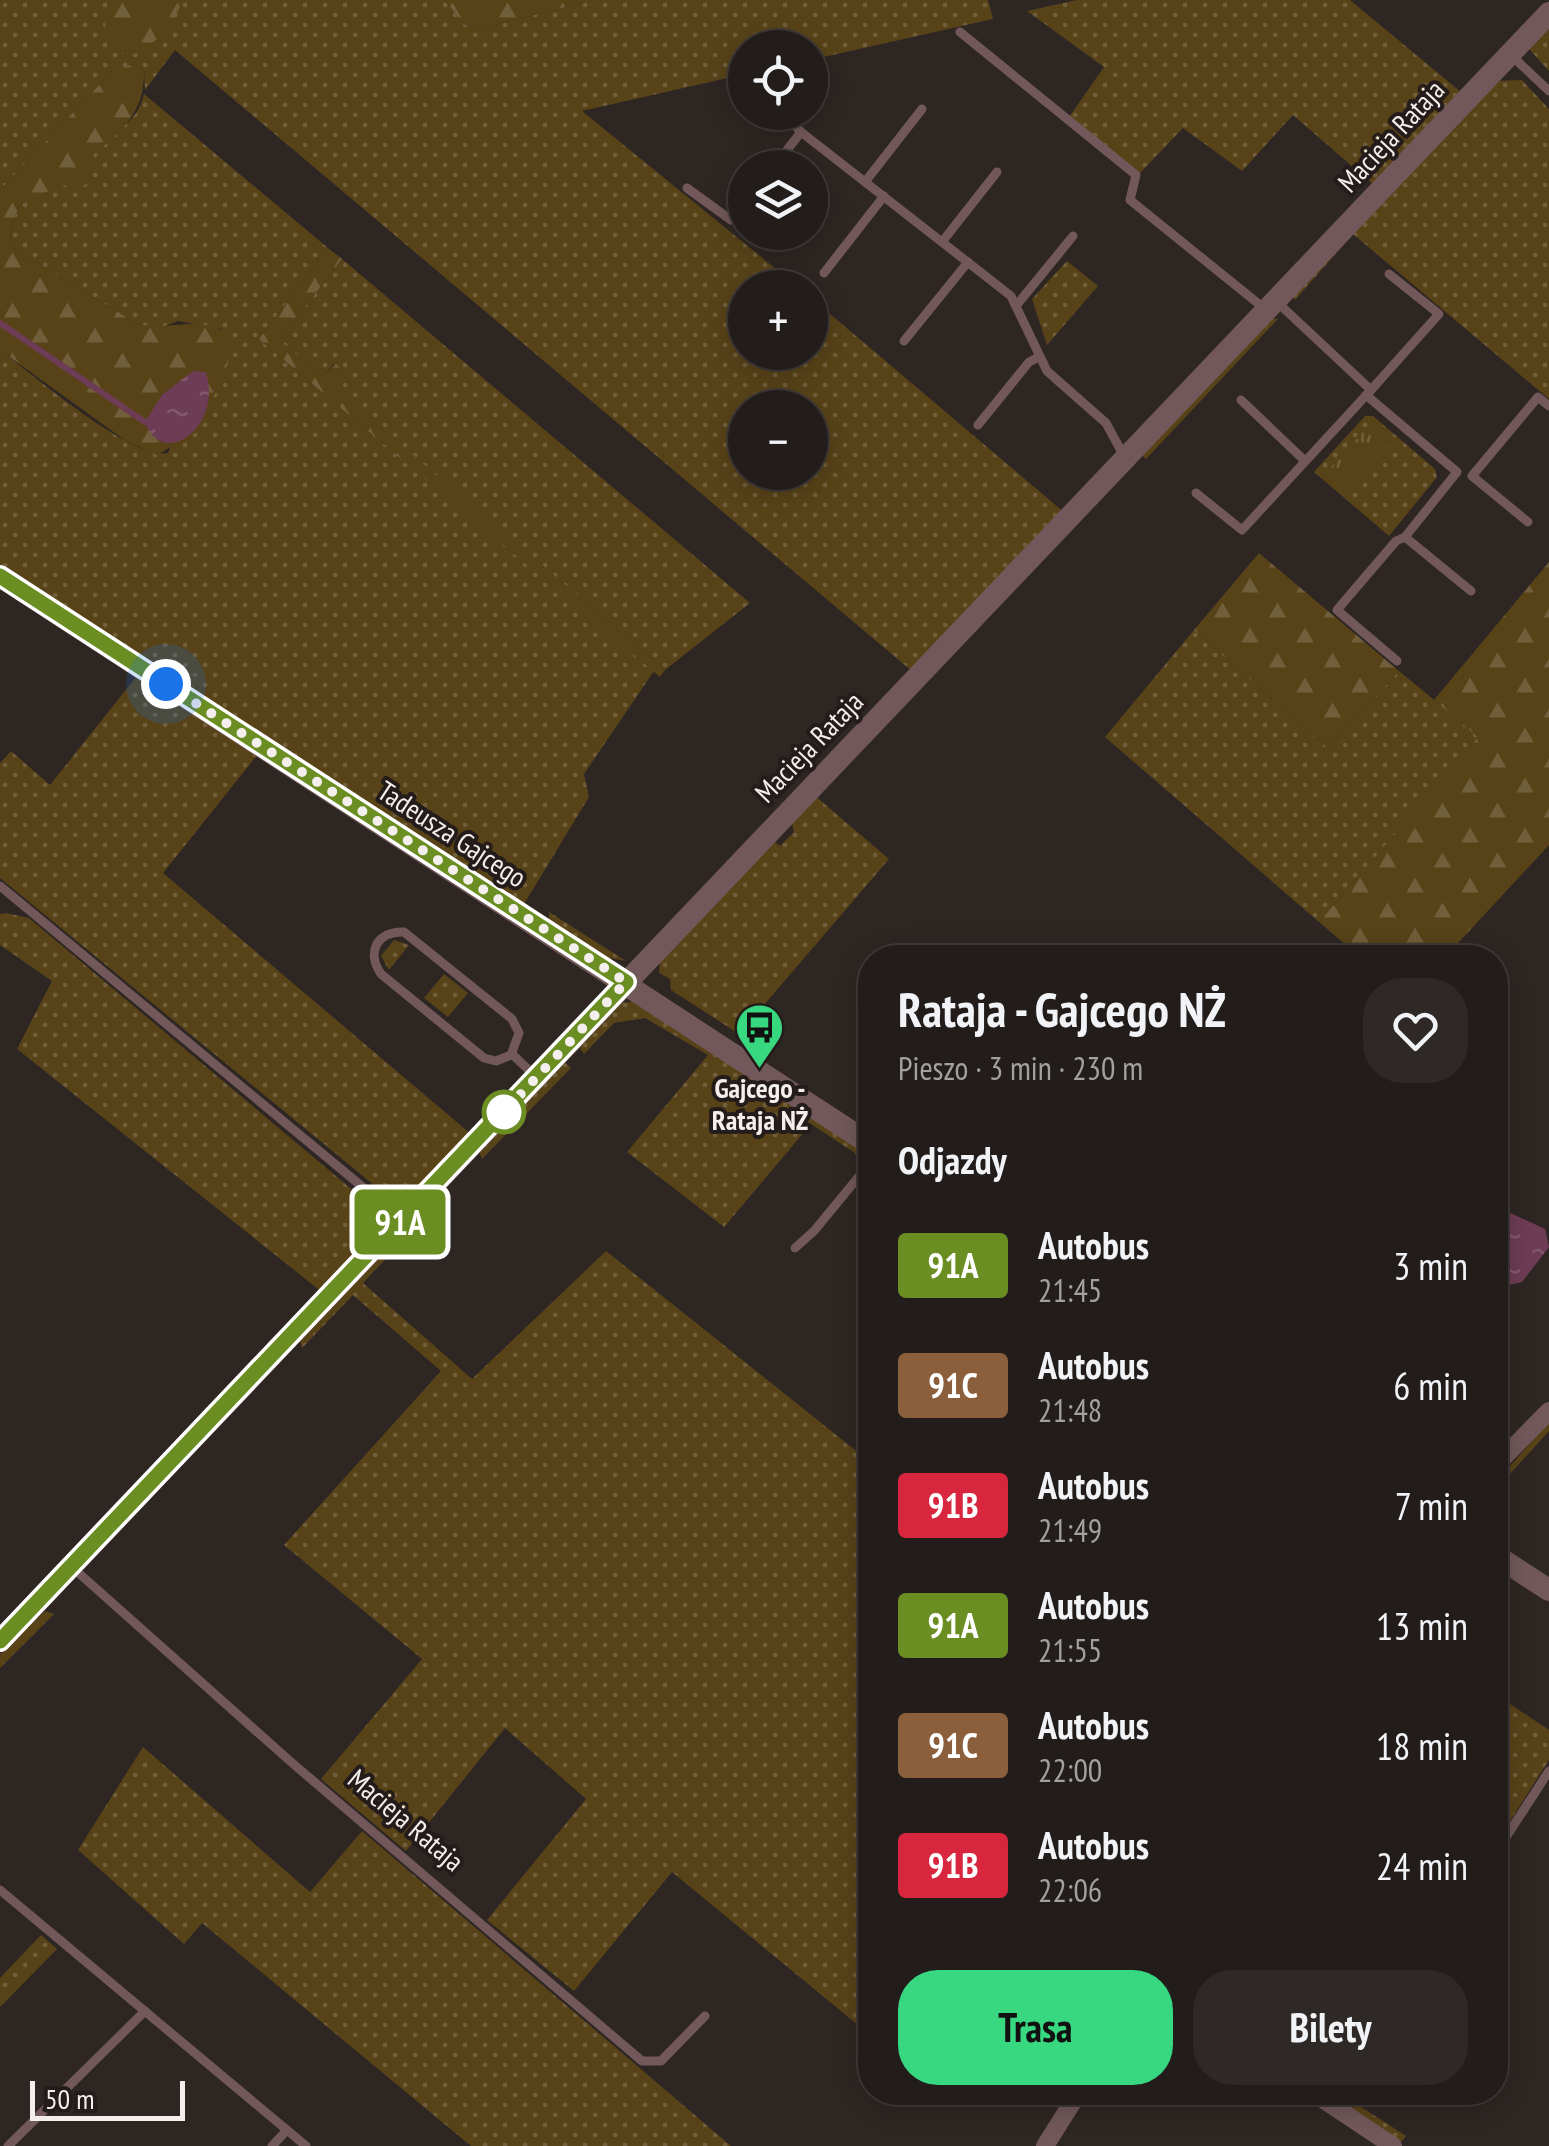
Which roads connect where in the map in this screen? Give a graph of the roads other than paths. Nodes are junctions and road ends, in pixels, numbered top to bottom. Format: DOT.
graph roads {
  1 [pos="1549,13"];
  2 [pos="960,32"];
  3 [pos="1510,54"];
  4 [pos="1549,91"];
  5 [pos="922,108"];
  6 [pos="802,132"];
  7 [pos="788,150"];
  8 [pos="997,172"];
  9 [pos="865,182"];
  10 [pos="687,188"];
  11 [pos="884,196"];
  12 [pos="728,218"];
  13 [pos="1073,236"];
  14 [pos="942,242"];
  15 [pos="968,262"];
  16 [pos="826,270"];
  17 [pos="1389,274"];
  18 [pos="1016,306"];
  19 [pos="1272,306"];
  20 [pos="904,341"];
  21 [pos="1040,357"];
  22 [pos="1368,392"];
  23 [pos="1241,400"];
  24 [pos="1549,406"];
  25 [pos="978,425"];
  26 [pos="1127,460"];
  27 [pos="1306,461"];
  28 [pos="1476,471"];
  29 [pos="1457,472"];
  30 [pos="1196,492"];
  31 [pos="1528,522"];
  32 [pos="1405,536"];
  33 [pos="0,576"];
  34 [pos="1471,591"];
  35 [pos="1397,661"];
  36 [pos="3,893"];
  37 [pos="626,982"];
  38 [pos="512,1054"];
  39 [pos="536,1077"];
  40 [pos="858,1136"];
  41 [pos="858,1177"];
  42 [pos="402,1220"];
  43 [pos="794,1248"];
  44 [pos="1549,1411"];
  45 [pos="1508,1453"];
  46 [pos="1508,1563"];
  47 [pos="71,1566"];
  48 [pos="1549,1590"];
  49 [pos="0,1641"];
  50 [pos="1549,1771"];
  51 [pos="1508,1834"];
  52 [pos="0,1890"];
  53 [pos="145,2011"];
  54 [pos="705,2016"];
  55 [pos="1071,2105"];
  56 [pos="1330,2105"];
  57 [pos="287,2130"];
  58 [pos="1381,2143"];
  59 [pos="8,2146"];
  60 [pos="272,2146"];
  61 [pos="306,2146"];
  62 [pos="1045,2146"];
  1 -- 3 [label="street, Macieja Rataja"];
  2 -- 19 [label="lane"];
  3 -- 4 [label="lane"];
  3 -- 19 [label="street, Macieja Rataja"];
  5 -- 9 [label="lane"];
  6 -- 7 [label="lane"];
  6 -- 9 [label="lane"];
  8 -- 14 [label="lane"];
  9 -- 11 [label="lane"];
  10 -- 12 [label="lane"];
  11 -- 14 [label="lane"];
  11 -- 16 [label="lane"];
  13 -- 18 [label="lane"];
  14 -- 15 [label="lane"];
  15 -- 18 [label="lane"];
  15 -- 20 [label="lane"];
  17 -- 22 [label="lane"];
  18 -- 21 [label="lane"];
  19 -- 22 [label="lane"];
  19 -- 26 [label="street, Macieja Rataja"];
  21 -- 25 [label="lane"];
  21 -- 26 [label="lane"];
  22 -- 27 [label="lane"];
  22 -- 29 [label="lane"];
  23 -- 27 [label="lane"];
  24 -- 28 [label="lane"];
  26 -- 37 [label="street, Macieja Rataja"];
  27 -- 30 [label="lane"];
  28 -- 29 [label="lane"];
  28 -- 31 [label="lane"];
  29 -- 32 [label="lane"];
  32 -- 34 [label="lane"];
  32 -- 35 [label="lane"];
  33 -- 37 [label="street, Tadeusza Gajcego"];
  36 -- 42 [label="lane"];
  37 -- 39 [label="street, Macieja Rataja"];
  37 -- 40 [label="street, Tadeusza Gajcego"];
  38 -- 38 [label="lane"];
  38 -- 39 [label="lane"];
  39 -- 42 [label="street, Macieja Rataja"];
  41 -- 43 [label="lane"];
  42 -- 47 [label="street, Macieja Rataja"];
  44 -- 45 [label="street"];
  46 -- 48 [label="street"];
  47 -- 49 [label="street, Macieja Rataja"];
  47 -- 54 [label="lane, Macieja Rataja"];
  50 -- 51 [label="lane"];
  52 -- 53 [label="lane"];
  53 -- 57 [label="lane"];
  53 -- 59 [label="lane"];
  55 -- 62 [label="street"];
  56 -- 58 [label="street"];
  57 -- 60 [label="lane"];
  57 -- 61 [label="lane"];
}
